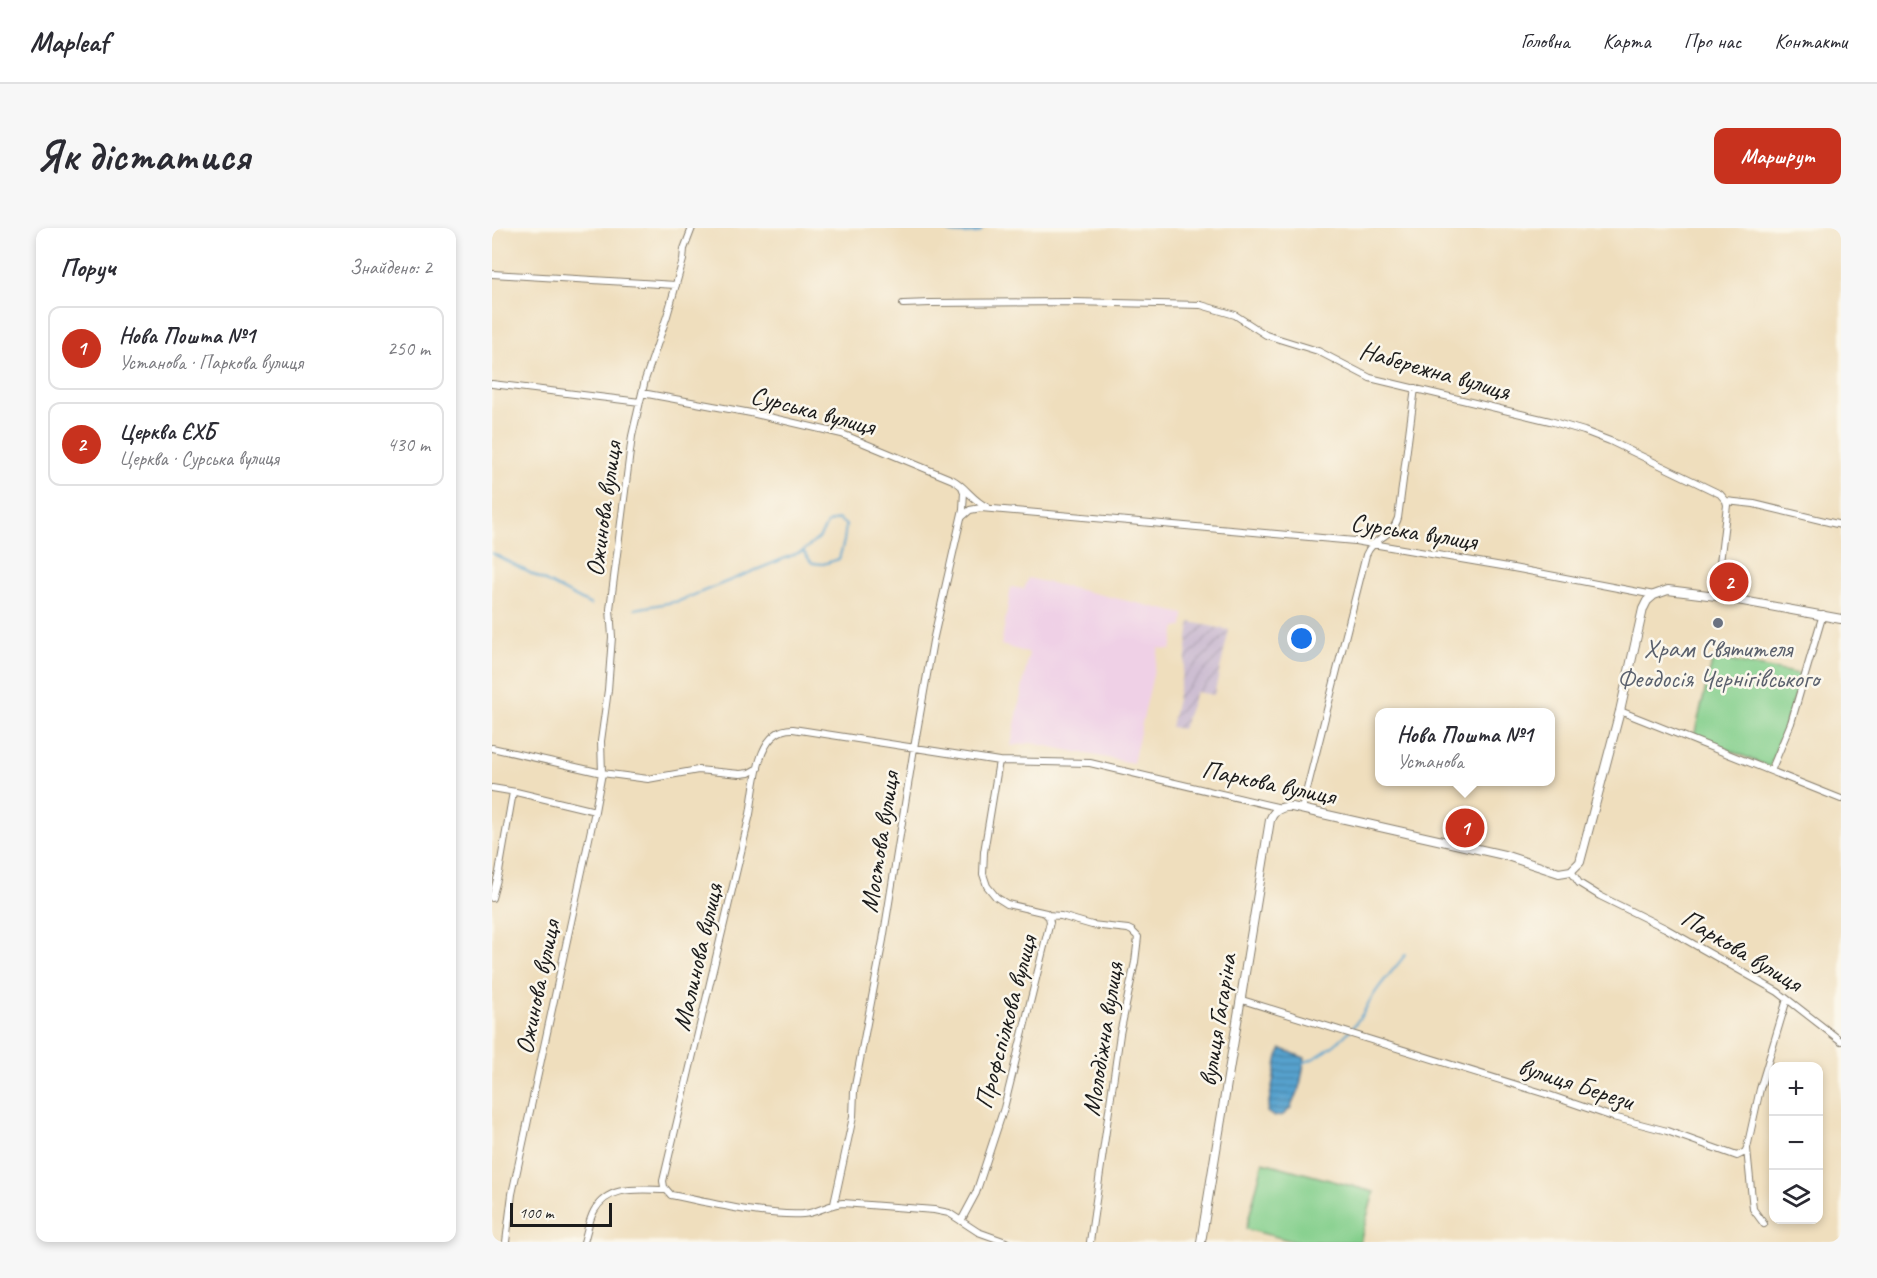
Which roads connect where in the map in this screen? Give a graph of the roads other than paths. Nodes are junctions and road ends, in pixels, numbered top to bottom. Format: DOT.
graph roads {
  1 [pos="692,228"];
  2 [pos="492,274"];
  3 [pos="676,285"];
  4 [pos="903,304"];
  5 [pos="492,384"];
  6 [pos="1415,388"];
  7 [pos="642,393"];
  8 [pos="640,402"];
  9 [pos="962,487"];
  10 [pos="1726,501"];
  11 [pos="994,510"];
  12 [pos="959,522"];
  13 [pos="1841,525"];
  14 [pos="1372,544"];
  15 [pos="1654,595"];
  16 [pos="1716,596"];
  17 [pos="1823,614"];
  18 [pos="1841,619"];
  19 [pos="1620,711"];
  20 [pos="779,731"];
  21 [pos="492,748"];
  22 [pos="914,748"];
  23 [pos="999,761"];
  24 [pos="758,768"];
  25 [pos="1771,771"];
  26 [pos="602,773"];
  27 [pos="492,788"];
  28 [pos="513,792"];
  29 [pos="1841,799"];
  30 [pos="1281,808"];
  31 [pos="1302,809"];
  32 [pos="595,811"];
  33 [pos="1571,871"];
  34 [pos="492,898"];
  35 [pos="1047,915"];
  36 [pos="1787,999"];
  37 [pos="1242,1000"];
  38 [pos="1841,1041"];
  39 [pos="1747,1148"];
  40 [pos="668,1192"];
  41 [pos="834,1204"];
  42 [pos="961,1221"];
  43 [pos="1764,1224"];
  44 [pos="506,1242"];
  45 [pos="584,1242"];
  46 [pos="1006,1242"];
  47 [pos="1090,1242"];
  48 [pos="1201,1242"];
  1 -- 3 [label="street, Ожинова вулиця"];
  2 -- 3 [label="street"];
  3 -- 7 [label="street, Ожинова вулиця"];
  4 -- 6 [label="street, Набережна вулиця"];
  5 -- 8 [label="street"];
  6 -- 10 [label="street, Набережна вулиця"];
  6 -- 14 [label="street"];
  7 -- 8 [label="street, Ожинова вулиця"];
  7 -- 9 [label="street, Сурська вулиця"];
  8 -- 26 [label="street, Ожинова вулиця"];
  9 -- 11 [label="street, Сурська вулиця"];
  9 -- 12 [label="street, Мостова вулиця"];
  10 -- 13 [label="street, Набережна вулиця"];
  10 -- 16 [label="street"];
  11 -- 12 [label="street, Сурська вулиця"];
  11 -- 14 [label="street, Сурська вулиця"];
  12 -- 22 [label="street, Мостова вулиця"];
  14 -- 15 [label="street, Сурська вулиця"];
  14 -- 31 [label="street"];
  15 -- 16 [label="street, Сурська вулиця"];
  15 -- 19 [label="street"];
  16 -- 17 [label="street, Сурська вулиця"];
  17 -- 18 [label="street, Сурська вулиця"];
  17 -- 25 [label="street"];
  19 -- 25 [label="street"];
  19 -- 33 [label="street"];
  20 -- 22 [label="street, Паркова вулиця"];
  20 -- 24 [label="street, Малинова вулиця"];
  21 -- 26 [label="street"];
  22 -- 23 [label="street, Паркова вулиця"];
  22 -- 41 [label="street, Мостова вулиця"];
  23 -- 30 [label="street, Паркова вулиця"];
  23 -- 35 [label="street, Профспілкова вулиця"];
  24 -- 26 [label="street"];
  24 -- 40 [label="street, Малинова вулиця"];
  25 -- 29 [label="street"];
  26 -- 32 [label="street, Ожинова вулиця"];
  27 -- 28 [label="street"];
  28 -- 32 [label="street"];
  28 -- 34 [label="street"];
  30 -- 31 [label="street, Паркова вулиця"];
  30 -- 37 [label="street, вулиця Гагаріна"];
  31 -- 33 [label="street, Паркова вулиця"];
  32 -- 44 [label="street, Ожинова вулиця"];
  33 -- 36 [label="street, Паркова вулиця"];
  35 -- 42 [label="street, Профспілкова вулиця"];
  35 -- 47 [label="street, Молодіжна вулиця"];
  36 -- 38 [label="street, Паркова вулиця"];
  36 -- 39 [label="street"];
  37 -- 39 [label="street, вулиця Берези"];
  37 -- 48 [label="street, вулиця Гагаріна"];
  39 -- 43 [label="street"];
  40 -- 41 [label="street"];
  40 -- 45 [label="street"];
  41 -- 42 [label="street"];
  42 -- 46 [label="street"];
}
